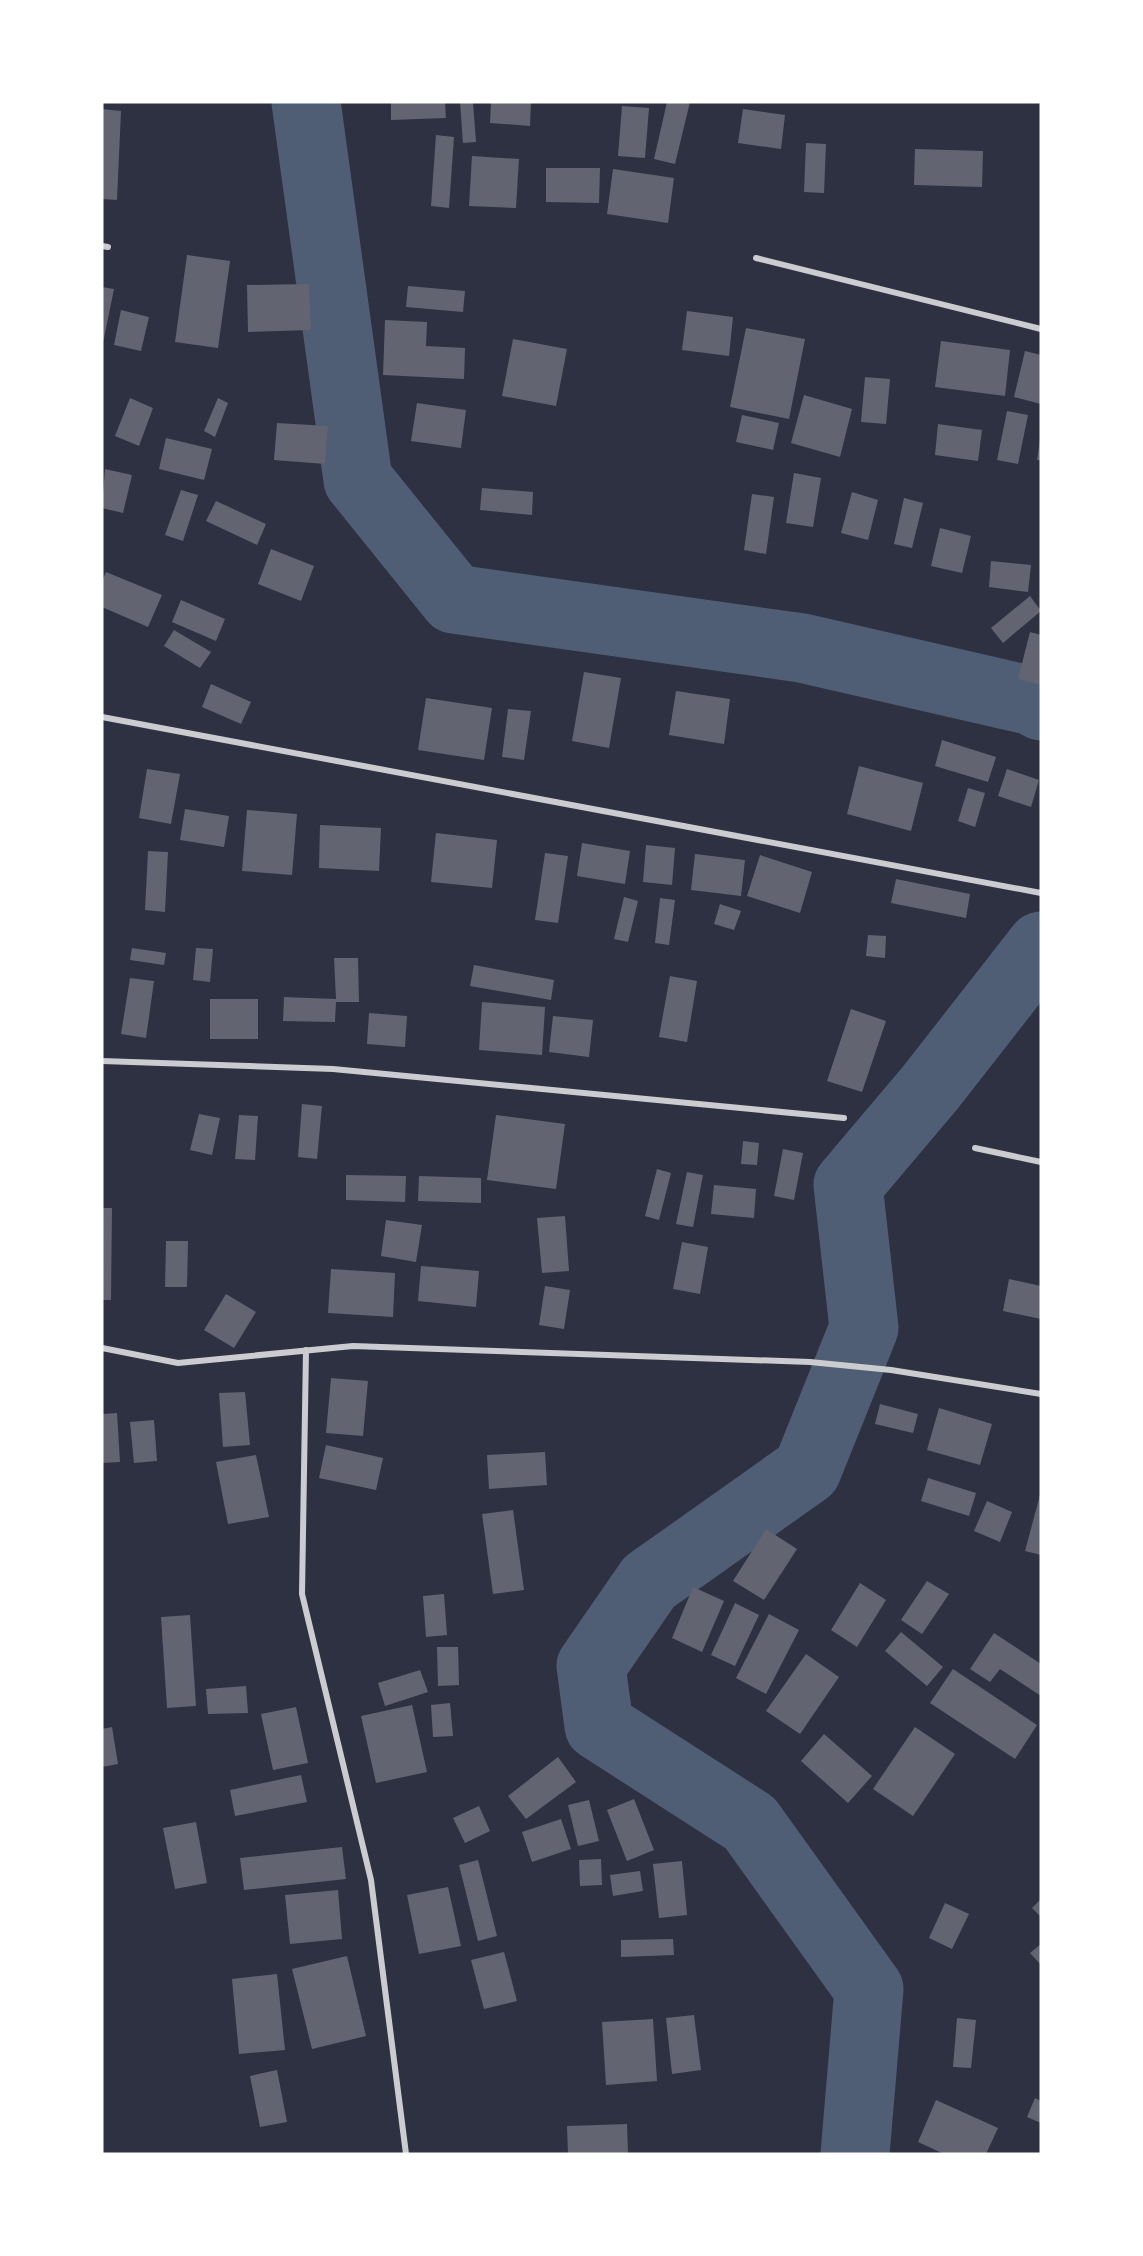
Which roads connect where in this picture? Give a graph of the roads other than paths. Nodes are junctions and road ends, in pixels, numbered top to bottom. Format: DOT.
graph roads {
  1 [pos="756,258"];
  2 [pos="1041,329"];
  3 [pos="102,717"];
  4 [pos="1041,893"];
  5 [pos="102,1061"];
  6 [pos="844,1118"];
  7 [pos="975,1148"];
  8 [pos="1041,1162"];
  9 [pos="102,1348"];
  10 [pos="306,1350"];
  11 [pos="1041,1394"];
  12 [pos="406,2154"];
  1 -- 2 [label="street"];
  3 -- 4 [label="street"];
  5 -- 6 [label="street"];
  7 -- 8 [label="street"];
  9 -- 10 [label="street"];
  10 -- 11 [label="street"];
  10 -- 12 [label="street"];
}
